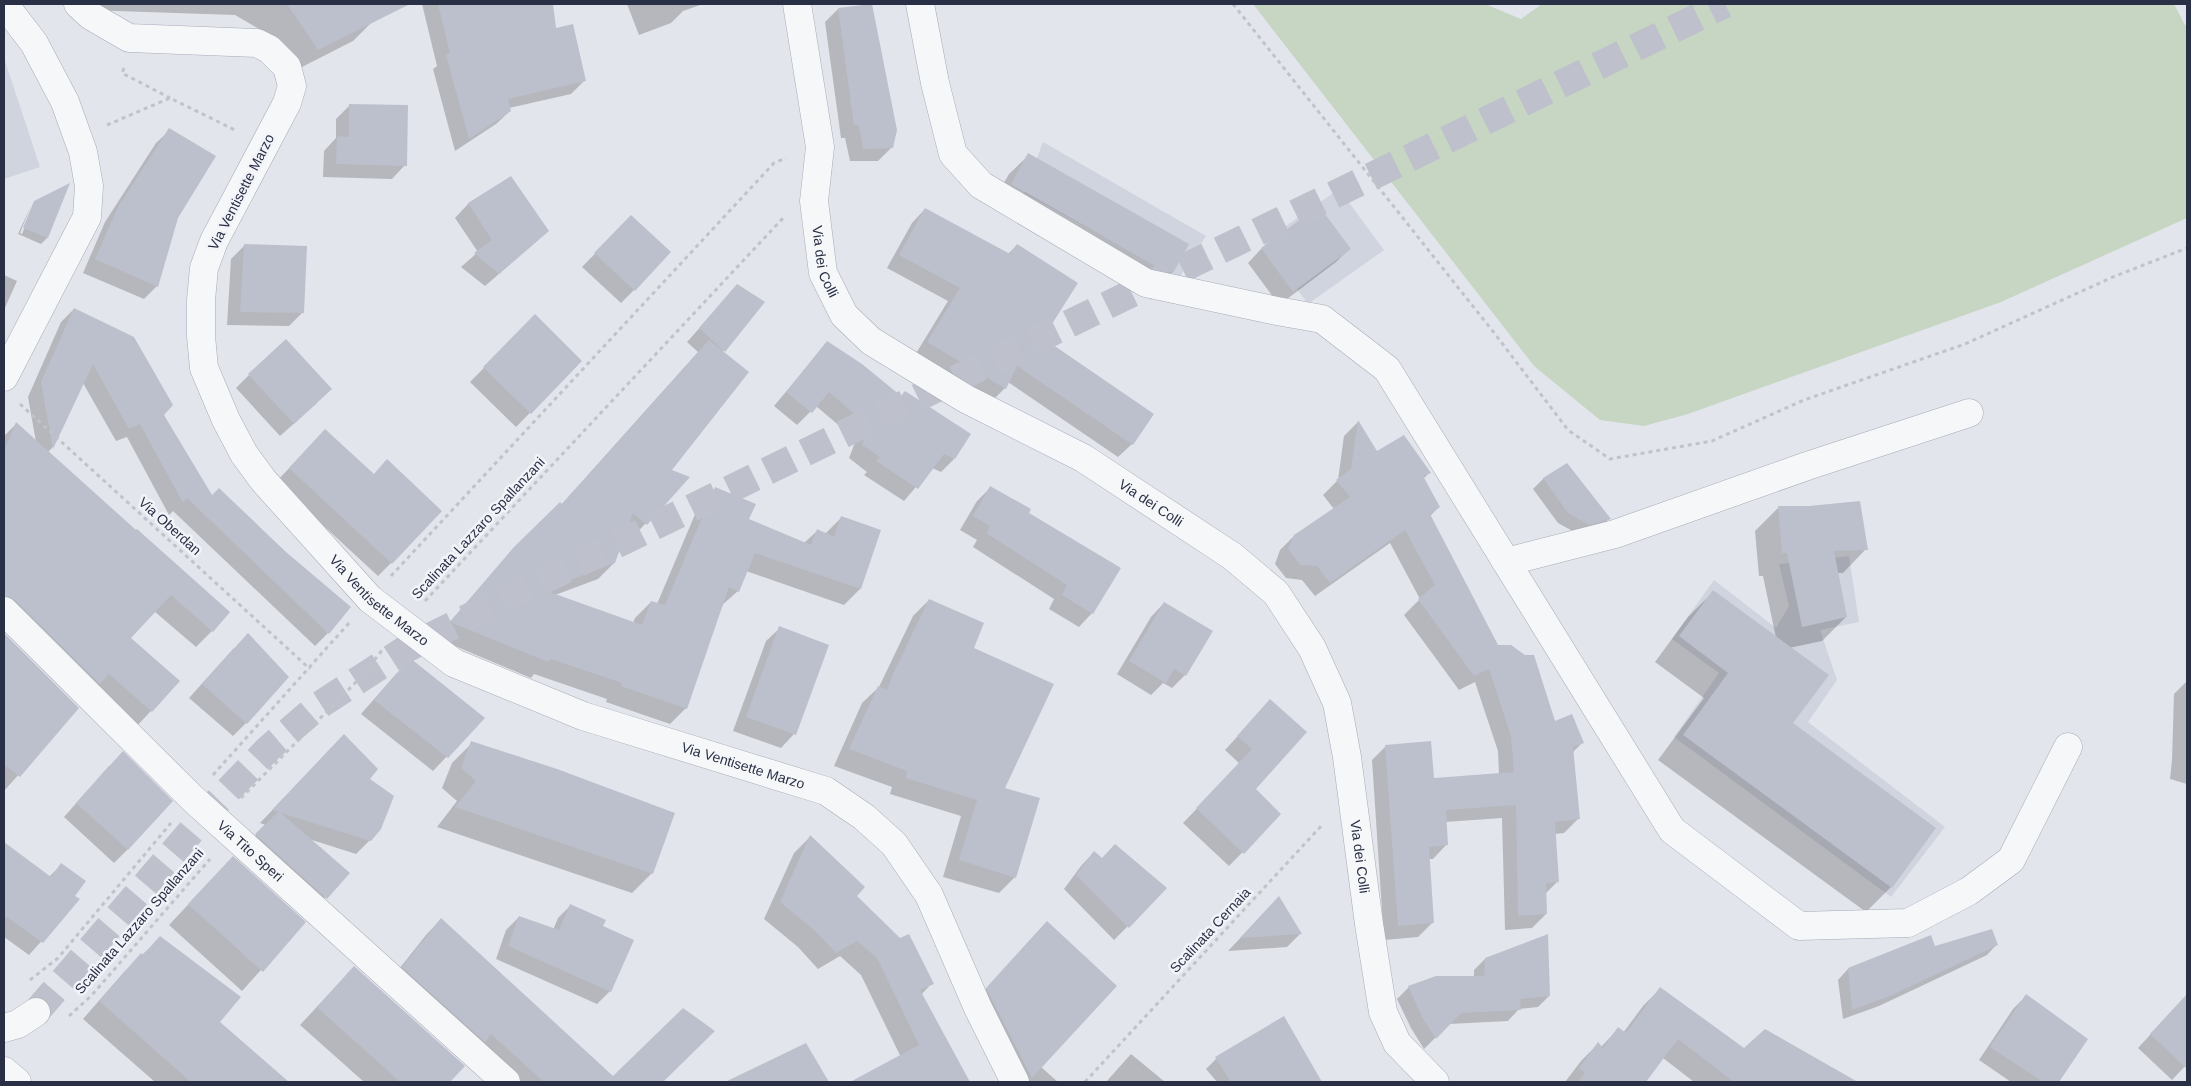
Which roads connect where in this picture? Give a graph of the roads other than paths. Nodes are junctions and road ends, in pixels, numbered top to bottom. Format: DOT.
graph roads {
  1 [pos="4,4"];
  2 [pos="78,4"];
  3 [pos="798,4"];
  4 [pos="920,4"];
  5 [pos="9,388"];
  6 [pos="1969,413"];
  7 [pos="1506,562"];
  8 [pos="4,611"];
  9 [pos="2068,747"];
  10 [pos="36,1012"];
  11 [pos="4,1028"];
  12 [pos="4,1038"];
  13 [pos="4,1049"];
  14 [pos="4,1071"];
  15 [pos="16,1082"];
  16 [pos="506,1082"];
  17 [pos="1015,1082"];
  18 [pos="1435,1082"];
  1 -- 5 [label="street"];
  2 -- 17 [label="street, Via Ventisette Marzo"];
  3 -- 18 [label="street, Via dei Colli"];
  4 -- 7 [label="street"];
  6 -- 7 [label="street"];
  7 -- 9 [label="street"];
  8 -- 16 [label="street, Via Tito Speri"];
  10 -- 11 [label="street"];
  12 -- 13 [label="street"];
  14 -- 15 [label="street"];
}
